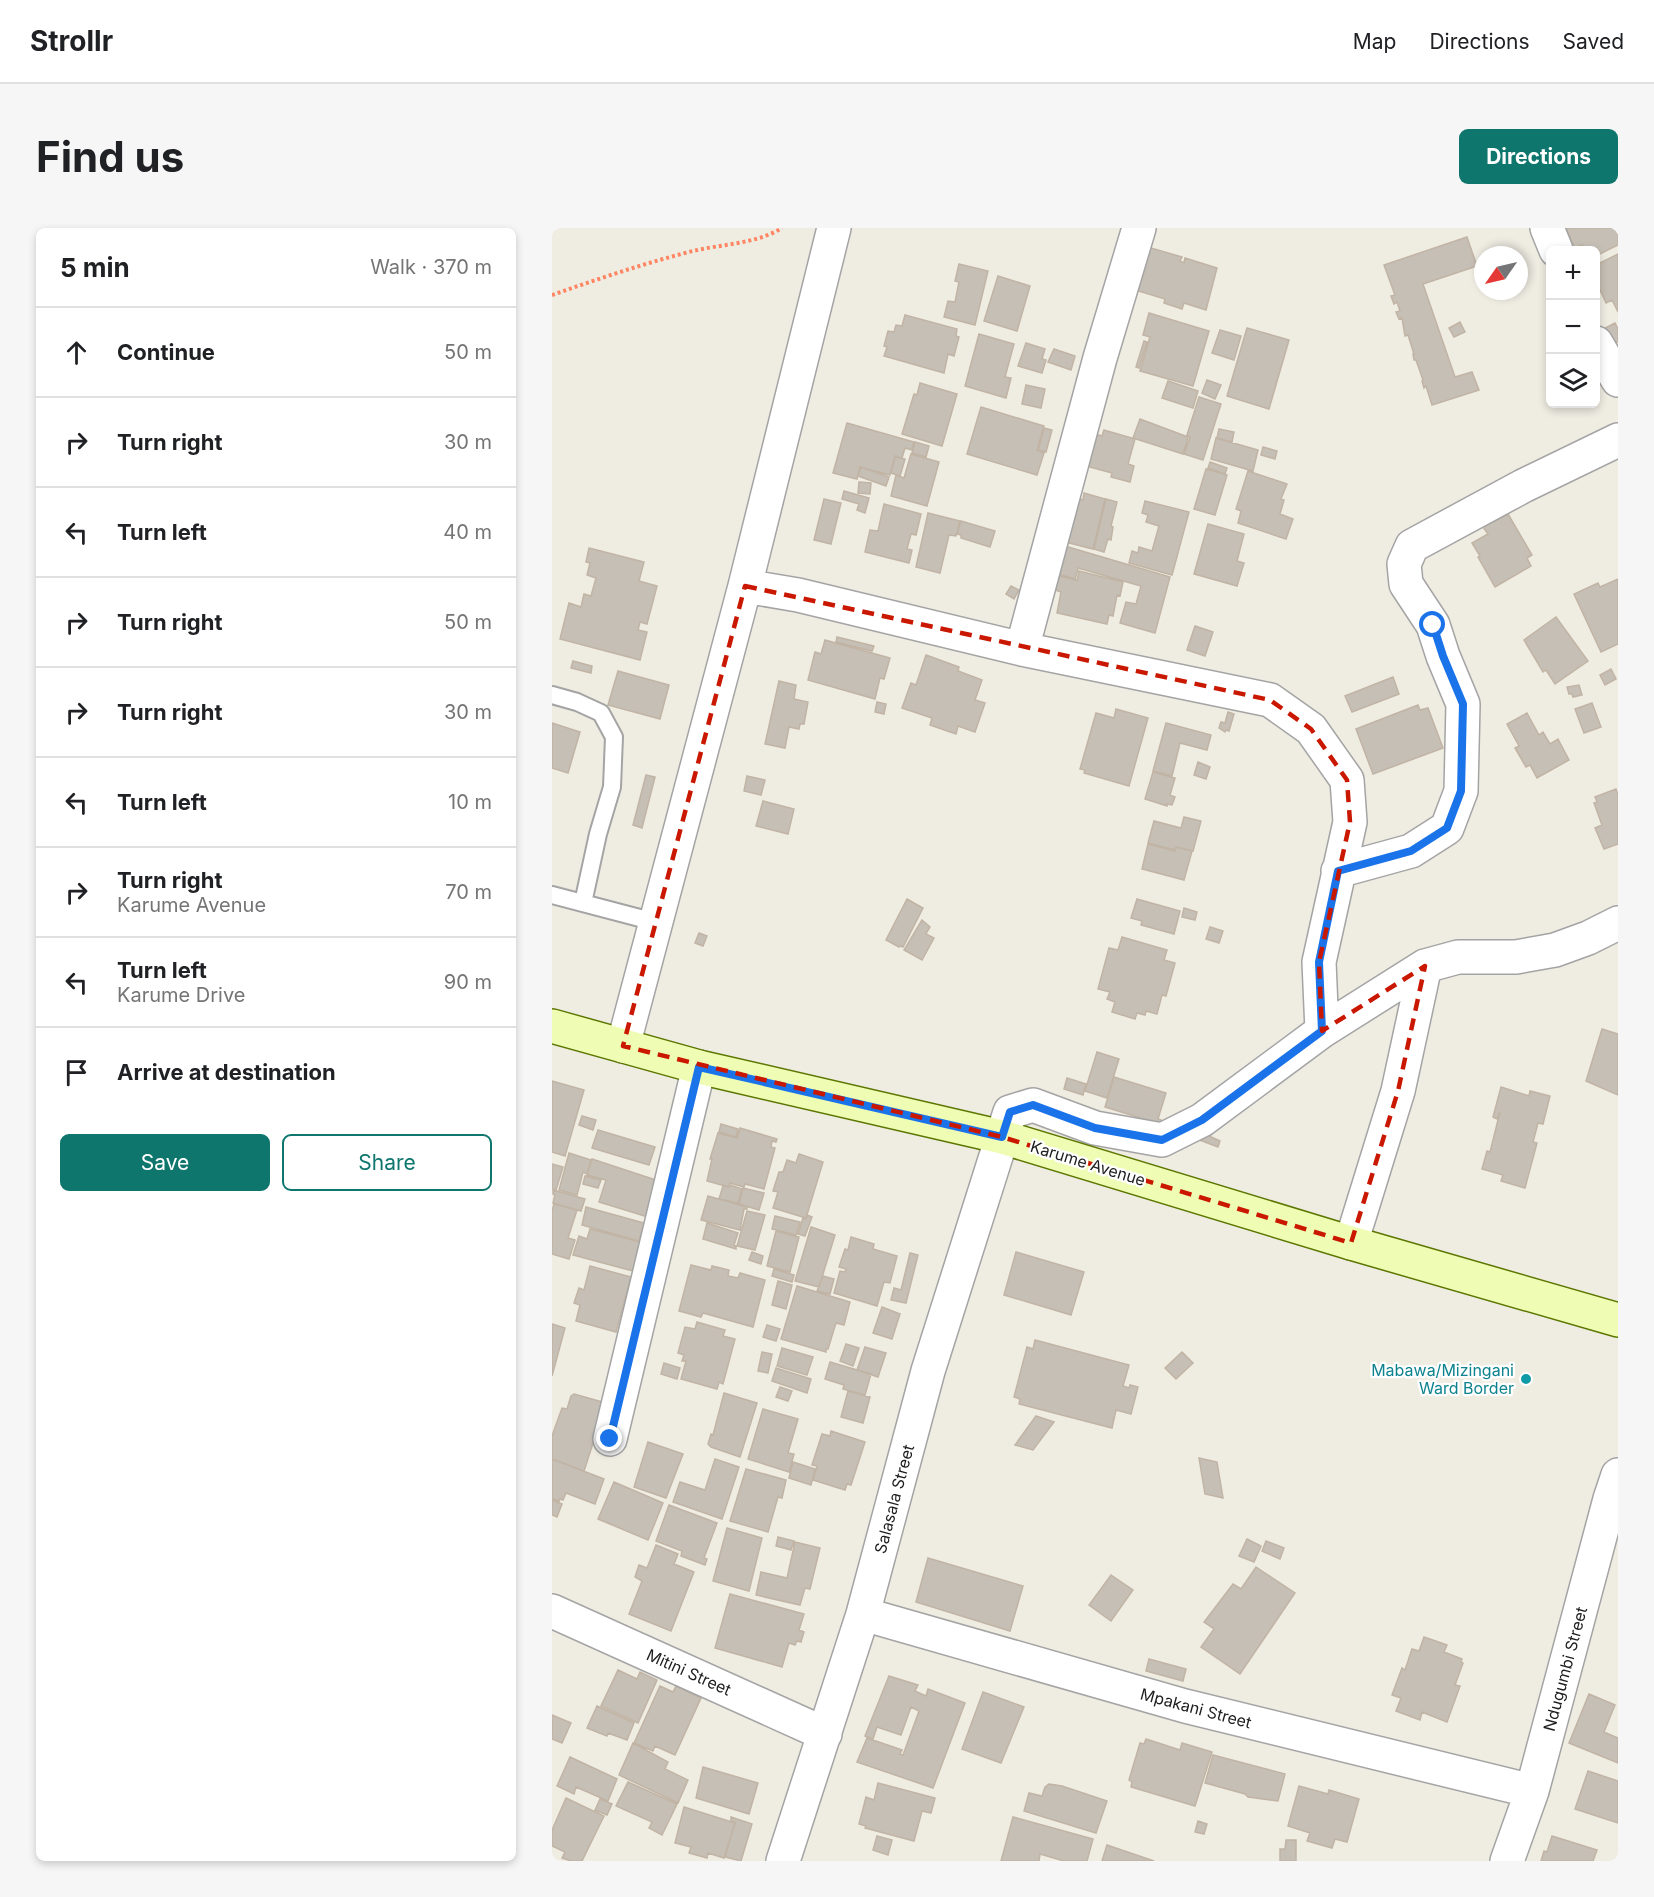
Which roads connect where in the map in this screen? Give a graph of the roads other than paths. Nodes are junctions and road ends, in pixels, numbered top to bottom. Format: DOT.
graph roads {
  1 [pos="834,228"];
  2 [pos="1138,228"];
  3 [pos="1547,228"];
  4 [pos="1554,246"];
  5 [pos="1600,350"];
  6 [pos="1618,380"];
  7 [pos="1618,440"];
  8 [pos="745,586"];
  9 [pos="1022,649"];
  10 [pos="552,695"];
  11 [pos="1338,871"];
  12 [pos="552,895"];
  13 [pos="583,903"];
  14 [pos="655,922"];
  15 [pos="1618,923"];
  16 [pos="1425,966"];
  17 [pos="552,1026"];
  18 [pos="1322,1031"];
  19 [pos="623,1046"];
  20 [pos="699,1067"];
  21 [pos="1002,1137"];
  22 [pos="1350,1243"];
  23 [pos="1618,1320"];
  24 [pos="610,1439"];
  25 [pos="1618,1475"];
  26 [pos="552,1611"];
  27 [pos="862,1614"];
  28 [pos="825,1734"];
  29 [pos="1532,1791"];
  30 [pos="783,1861"];
  31 [pos="1507,1861"];
  1 -- 8 [label="street"];
  2 -- 9 [label="street"];
  3 -- 4 [label="street"];
  5 -- 6 [label="street"];
  7 -- 11 [label="street"];
  8 -- 9 [label="street"];
  8 -- 14 [label="street"];
  9 -- 11 [label="street"];
  10 -- 13 [label="lane"];
  11 -- 18 [label="street"];
  12 -- 13 [label="lane"];
  13 -- 14 [label="lane"];
  14 -- 19 [label="street"];
  15 -- 16 [label="street"];
  16 -- 18 [label="street"];
  16 -- 22 [label="street"];
  17 -- 19 [label="main road, Karume Avenue"];
  18 -- 21 [label="street, Salasala Street"];
  19 -- 20 [label="main road, Karume Avenue"];
  20 -- 21 [label="main road, Karume Avenue"];
  20 -- 24 [label="street"];
  21 -- 22 [label="main road, Karume Avenue"];
  21 -- 27 [label="street, Salasala Street"];
  22 -- 23 [label="main road, Karume Avenue"];
  25 -- 29 [label="street, Ndugumbi Street"];
  26 -- 28 [label="street, Mitini Street"];
  27 -- 28 [label="street, Salasala Street"];
  27 -- 29 [label="street, Mpakani Street"];
  28 -- 30 [label="street, Salasala Street"];
  29 -- 31 [label="street, Ndugumbi Street"];
}
